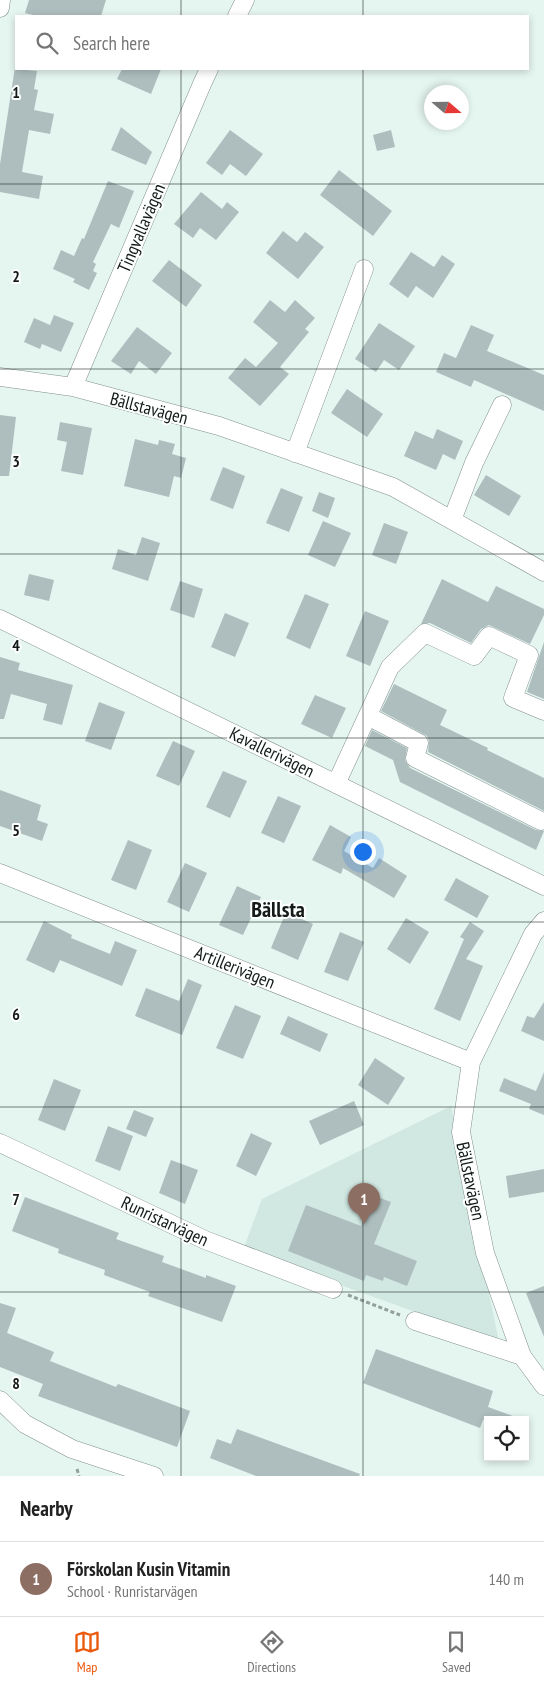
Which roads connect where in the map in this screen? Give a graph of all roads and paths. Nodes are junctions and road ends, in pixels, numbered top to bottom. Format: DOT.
graph roads {
  1 [pos="1,0"];
  2 [pos="245,0"];
  3 [pos="0,8"];
  4 [pos="238,15"];
  5 [pos="209,70"];
  6 [pos="364,269"];
  7 [pos="0,377"];
  8 [pos="73,388"];
  9 [pos="502,405"];
  10 [pos="296,453"];
  11 [pos="452,520"];
  12 [pos="544,572"];
  13 [pos="0,619"];
  14 [pos="544,712"];
  15 [pos="368,716"];
  16 [pos="336,784"];
  17 [pos="541,821"];
  18 [pos="0,873"];
  19 [pos="544,886"];
  20 [pos="540,931"];
  21 [pos="471,1062"];
  22 [pos="0,1143"];
  23 [pos="333,1289"];
  24 [pos="415,1321"];
  25 [pos="522,1356"];
  26 [pos="544,1386"];
  27 [pos="0,1400"];
  28 [pos="154,1476"];
  1 -- 3 [label="street"];
  2 -- 4 [label="street"];
  5 -- 8 [label="street, Tingvallavägen"];
  6 -- 10 [label="street"];
  7 -- 8 [label="street, Bällstavägen"];
  8 -- 10 [label="street, Bällstavägen"];
  9 -- 11 [label="street"];
  10 -- 11 [label="street, Bällstavägen"];
  11 -- 12 [label="street, Bällstavägen"];
  13 -- 16 [label="street, Kavallerivägen"];
  14 -- 15 [label="street"];
  15 -- 16 [label="street"];
  15 -- 17 [label="street"];
  16 -- 19 [label="street, Kavallerivägen"];
  18 -- 21 [label="street, Artillerivägen"];
  20 -- 21 [label="street, Bällstavägen"];
  21 -- 25 [label="street, Bällstavägen"];
  22 -- 23 [label="street, Runristarvägen"];
  23 -- 24 [label="path"];
  24 -- 25 [label="street"];
  25 -- 26 [label="street, Bällstavägen"];
  27 -- 28 [label="street"];
}
